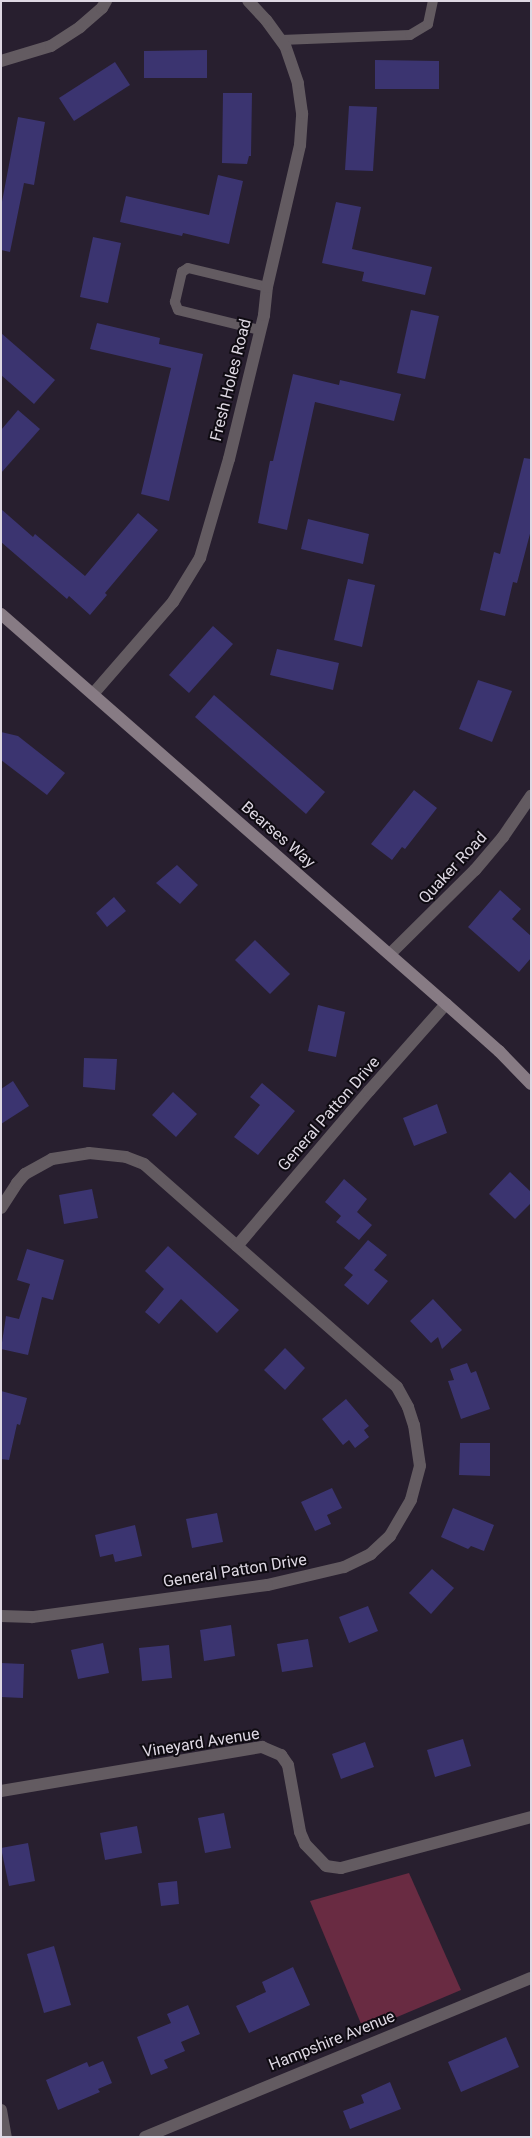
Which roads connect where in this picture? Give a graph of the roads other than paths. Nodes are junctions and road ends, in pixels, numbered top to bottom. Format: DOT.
graph roads {
  1 [pos="106,1"];
  2 [pos="248,1"];
  3 [pos="433,1"];
  4 [pos="280,40"];
  5 [pos="1,61"];
  6 [pos="267,287"];
  7 [pos="260,330"];
  8 [pos="1,614"];
  9 [pos="93,694"];
  10 [pos="531,796"];
  11 [pos="390,954"];
  12 [pos="446,1004"];
  13 [pos="531,1084"];
  14 [pos="1,1208"];
  15 [pos="238,1246"];
  16 [pos="1,1616"];
  17 [pos="1,1791"];
  18 [pos="531,1817"];
  19 [pos="531,1978"];
  20 [pos="1,2110"];
  21 [pos="6,2137"];
  22 [pos="145,2137"];
  1 -- 5 [label="street"];
  2 -- 4 [label="street, Fresh Holes Road"];
  3 -- 4 [label="lane"];
  4 -- 6 [label="street, Fresh Holes Road"];
  6 -- 7 [label="street, Fresh Holes Road"];
  6 -- 7 [label="lane"];
  7 -- 9 [label="street, Fresh Holes Road"];
  8 -- 9 [label="main road, Bearses Way"];
  9 -- 11 [label="main road, Bearses Way"];
  10 -- 11 [label="street, Quaker Road"];
  11 -- 12 [label="main road, Bearses Way"];
  12 -- 13 [label="main road, Bearses Way"];
  12 -- 15 [label="street, General Patton Drive"];
  14 -- 15 [label="street, General Patton Drive"];
  15 -- 16 [label="street, General Patton Drive"];
  17 -- 18 [label="street, Vineyard Avenue"];
  19 -- 22 [label="street, Hampshire Avenue"];
  20 -- 21 [label="street"];
}
